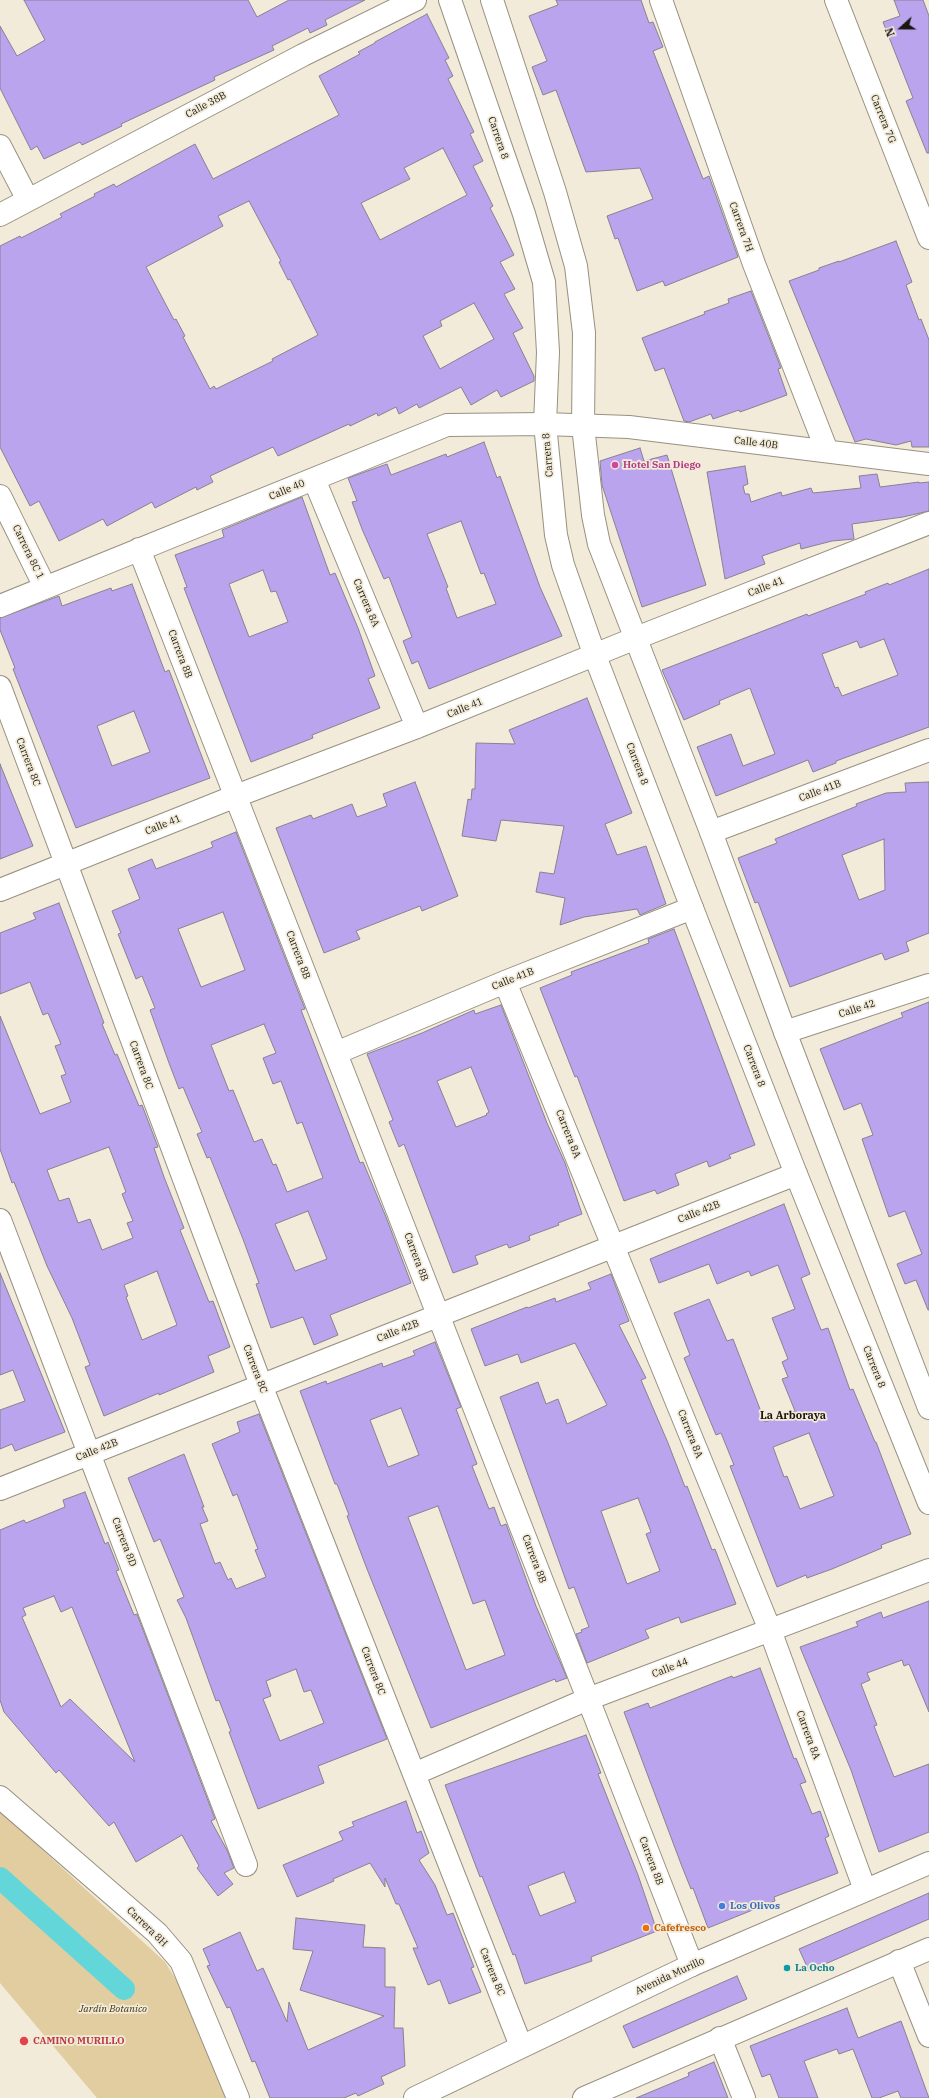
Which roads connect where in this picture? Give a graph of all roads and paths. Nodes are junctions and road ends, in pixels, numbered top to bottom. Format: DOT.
graph roads {
  1 [pos="415,0"];
  2 [pos="450,0"];
  3 [pos="492,0"];
  4 [pos="661,0"];
  5 [pos="836,0"];
  6 [pos="0,146"];
  7 [pos="28,200"];
  8 [pos="0,215"];
  9 [pos="929,238"];
  10 [pos="545,424"];
  11 [pos="583,426"];
  12 [pos="826,451"];
  13 [pos="929,464"];
  14 [pos="314,479"];
  15 [pos="0,496"];
  16 [pos="929,523"];
  17 [pos="139,549"];
  18 [pos="45,587"];
  19 [pos="0,606"];
  20 [pos="636,638"];
  21 [pos="595,656"];
  22 [pos="0,687"];
  23 [pos="418,727"];
  24 [pos="929,750"];
  25 [pos="236,796"];
  26 [pos="711,832"];
  27 [pos="66,863"];
  28 [pos="0,890"];
  29 [pos="692,908"];
  30 [pos="505,982"];
  31 [pos="929,985"];
  32 [pos="785,1032"];
  33 [pos="336,1053"];
  34 [pos="796,1174"];
  35 [pos="0,1220"];
  36 [pos="614,1246"];
  37 [pos="438,1315"];
  38 [pos="261,1385"];
  39 [pos="929,1408"];
  40 [pos="90,1453"];
  41 [pos="0,1489"];
  42 [pos="929,1503"];
  43 [pos="929,1570"];
  44 [pos="770,1630"];
  45 [pos="588,1699"];
  46 [pos="414,1774"];
  47 [pos="0,1797"];
  48 [pos="929,1863"];
  49 [pos="246,1865"];
  50 [pos="865,1890"];
  51 [pos="929,1949"];
  52 [pos="899,1961"];
  53 [pos="692,1965"];
  54 [pos="929,2036"];
  55 [pos="720,2038"];
  56 [pos="521,2046"];
  57 [pos="238,2098"];
  58 [pos="415,2098"];
  59 [pos="584,2098"];
  60 [pos="744,2098"];
  1 -- 7 [label="street, Calle 38B"];
  2 -- 10 [label="street, Carrera 8"];
  3 -- 11 [label="street"];
  4 -- 12 [label="street, Carrera 7H"];
  5 -- 9 [label="street, Carrera 7G"];
  6 -- 7 [label="street"];
  7 -- 8 [label="street, Calle 38B"];
  10 -- 11 [label="street, Calle 40"];
  10 -- 14 [label="street, Calle 40"];
  10 -- 21 [label="street, Carrera 8"];
  11 -- 12 [label="street, Calle 40B"];
  11 -- 20 [label="street"];
  12 -- 13 [label="street, Calle 40B"];
  14 -- 17 [label="street, Calle 40"];
  14 -- 23 [label="street, Carrera 8A"];
  15 -- 18 [label="street, Carrera 8C 1"];
  16 -- 20 [label="street, Calle 41"];
  17 -- 18 [label="street, Calle 40"];
  17 -- 25 [label="street, Carrera 8B"];
  18 -- 19 [label="street, Calle 40"];
  20 -- 21 [label="street, Calle 41"];
  20 -- 26 [label="street"];
  21 -- 23 [label="street, Calle 41"];
  21 -- 29 [label="street, Carrera 8"];
  22 -- 27 [label="street, Carrera 8C"];
  23 -- 25 [label="street, Calle 41"];
  24 -- 26 [label="street, Calle 41B"];
  25 -- 27 [label="street, Calle 41"];
  25 -- 33 [label="street, Carrera 8B"];
  26 -- 32 [label="street"];
  27 -- 28 [label="street, Calle 41"];
  27 -- 38 [label="street, Carrera 8C"];
  29 -- 30 [label="street, Calle 41B"];
  29 -- 34 [label="street, Carrera 8"];
  30 -- 33 [label="street, Calle 41B"];
  30 -- 36 [label="street, Carrera 8A"];
  31 -- 32 [label="street, Calle 42"];
  32 -- 39 [label="street"];
  33 -- 37 [label="street, Carrera 8B"];
  34 -- 36 [label="street, Calle 42B"];
  34 -- 42 [label="street, Carrera 8"];
  35 -- 40 [label="street, Carrera 8D"];
  36 -- 37 [label="street, Calle 42B"];
  36 -- 44 [label="street, Carrera 8A"];
  37 -- 38 [label="street, Calle 42B"];
  37 -- 45 [label="street, Carrera 8B"];
  38 -- 40 [label="street, Calle 42B"];
  38 -- 46 [label="street, Carrera 8C"];
  40 -- 41 [label="street, Calle 42B"];
  40 -- 49 [label="street, Carrera 8D"];
  43 -- 44 [label="street, Calle 44"];
  44 -- 45 [label="street, Calle 44"];
  44 -- 50 [label="street, Carrera 8A"];
  45 -- 46 [label="street, Calle 44"];
  45 -- 53 [label="street, Carrera 8B"];
  46 -- 56 [label="street, Carrera 8C"];
  47 -- 57 [label="street, Carrera 8H"];
  48 -- 50 [label="street, Avenida Murillo"];
  50 -- 53 [label="street, Avenida Murillo"];
  51 -- 52 [label="street"];
  52 -- 54 [label="street"];
  52 -- 55 [label="street"];
  53 -- 56 [label="street, Avenida Murillo"];
  55 -- 59 [label="street"];
  55 -- 60 [label="street"];
  56 -- 58 [label="street, Avenida Murillo"];
}
